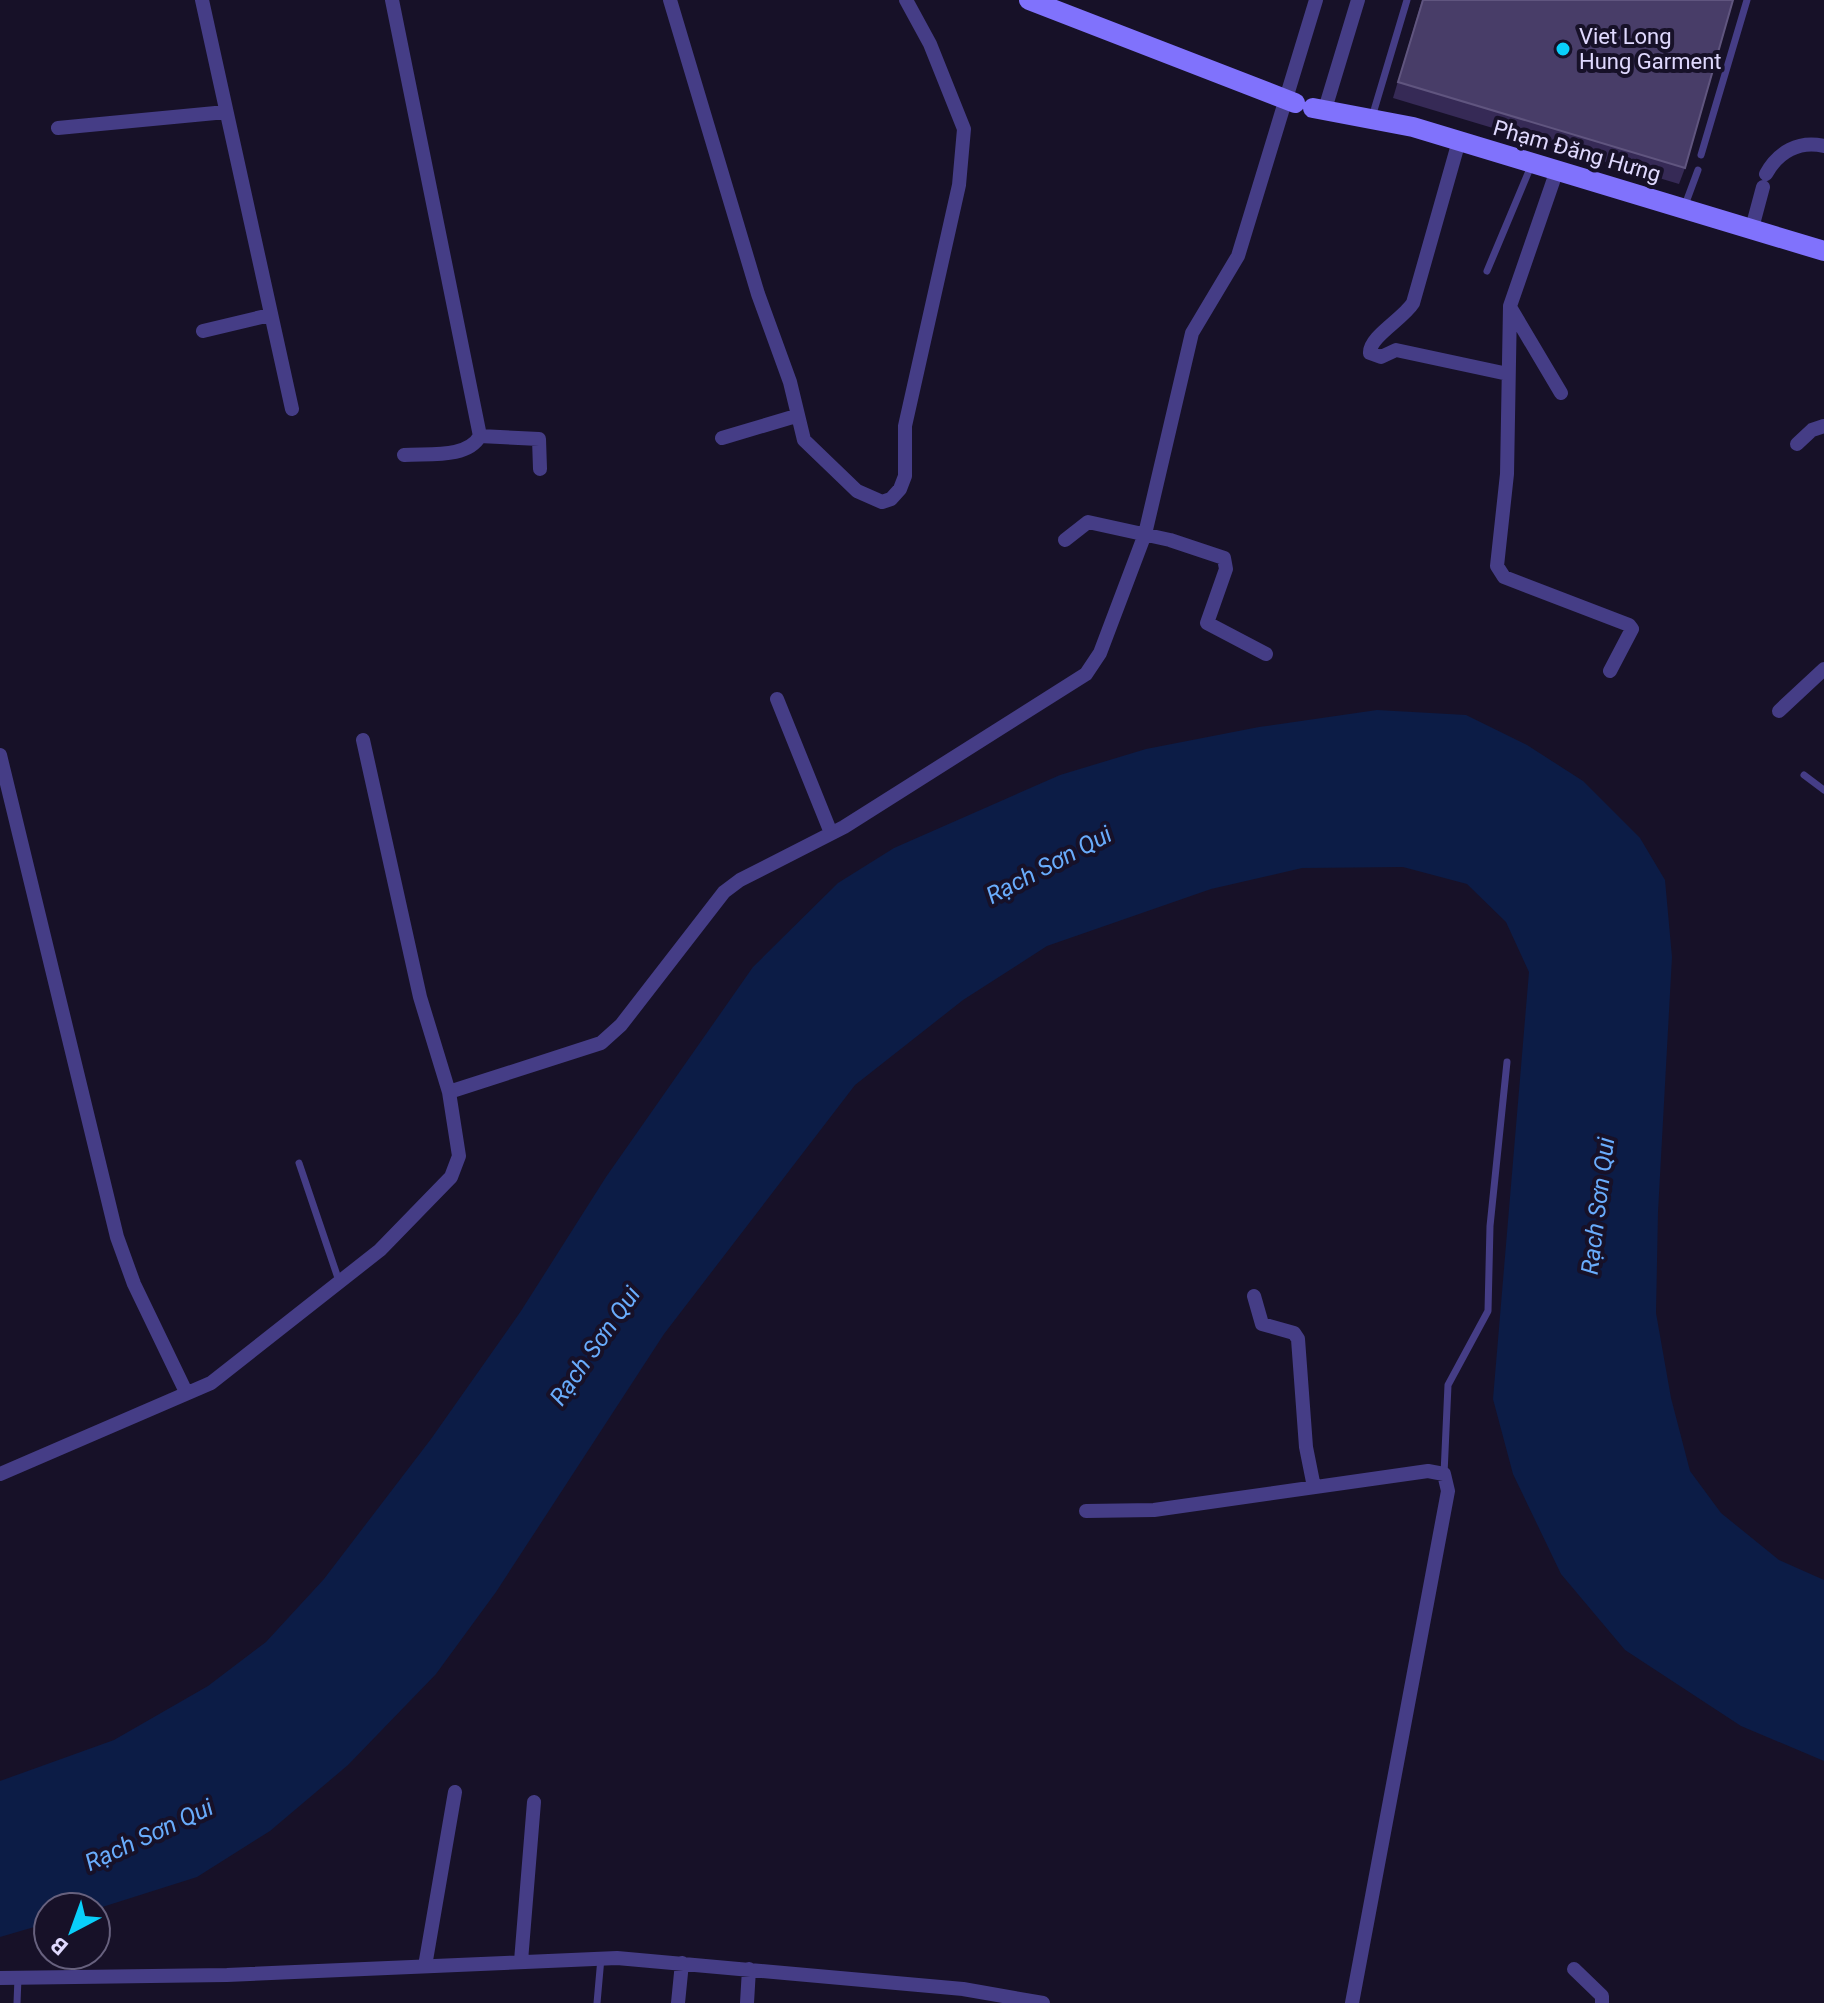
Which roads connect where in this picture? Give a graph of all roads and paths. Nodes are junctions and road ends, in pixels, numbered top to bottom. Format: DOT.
graph roads {
  1 [pos="202,0"];
  2 [pos="392,0"];
  3 [pos="670,0"];
  4 [pos="906,0"];
  5 [pos="1029,0"];
  6 [pos="1316,0"];
  7 [pos="1358,0"];
  8 [pos="1407,0"];
  9 [pos="1747,0"];
  10 [pos="1305,105"];
  11 [pos="226,112"];
  12 [pos="1372,119"];
  13 [pos="58,128"];
  14 [pos="1459,141"];
  15 [pos="1824,146"];
  16 [pos="1701,155"];
  17 [pos="1532,162"];
  18 [pos="1557,170"];
  19 [pos="1698,170"];
  20 [pos="1684,207"];
  21 [pos="1752,228"];
  22 [pos="1824,251"];
  23 [pos="1487,271"];
  24 [pos="1510,306"];
  25 [pos="270,315"];
  26 [pos="203,331"];
  27 [pos="1508,374"];
  28 [pos="1561,393"];
  29 [pos="292,409"];
  30 [pos="796,416"];
  31 [pos="1824,426"];
  32 [pos="480,436"];
  33 [pos="722,438"];
  34 [pos="1797,444"];
  35 [pos="404,455"];
  36 [pos="540,469"];
  37 [pos="1149,534"];
  38 [pos="1065,540"];
  39 [pos="1266,654"];
  40 [pos="1824,669"];
  41 [pos="1610,671"];
  42 [pos="777,699"];
  43 [pos="1779,711"];
  44 [pos="363,740"];
  45 [pos="0,755"];
  46 [pos="1804,775"];
  47 [pos="1824,790"];
  48 [pos="831,833"];
  49 [pos="1507,1062"];
  50 [pos="449,1092"];
  51 [pos="299,1163"];
  52 [pos="339,1283"];
  53 [pos="1254,1296"];
  54 [pos="186,1392"];
  55 [pos="0,1474"];
  56 [pos="1444,1474"];
  57 [pos="1314,1487"];
  58 [pos="1086,1511"];
  59 [pos="455,1792"];
  60 [pos="534,1802"];
  61 [pos="601,1958"];
  62 [pos="521,1961"];
  63 [pos="682,1963"];
  64 [pos="425,1966"];
  65 [pos="749,1969"];
  66 [pos="1574,1969"];
  67 [pos="0,1978"];
  68 [pos="18,1978"];
  69 [pos="1037,2002"];
  70 [pos="17,2003"];
  71 [pos="597,2003"];
  72 [pos="678,2003"];
  73 [pos="747,2003"];
  74 [pos="1352,2003"];
  75 [pos="1602,2003"];
  1 -- 11 [label="street"];
  2 -- 32 [label="street"];
  3 -- 30 [label="street"];
  4 -- 30 [label="street"];
  5 -- 10 [label="street, Phạm Đăng Hưng"];
  6 -- 10 [label="street"];
  7 -- 10 [label="street"];
  8 -- 12 [label="lane"];
  9 -- 16 [label="lane"];
  10 -- 12 [label="street, Phạm Đăng Hưng"];
  10 -- 37 [label="street"];
  11 -- 13 [label="street"];
  11 -- 25 [label="street"];
  12 -- 14 [label="street, Phạm Đăng Hưng"];
  14 -- 17 [label="street, Phạm Đăng Hưng"];
  14 -- 27 [label="street"];
  15 -- 21 [label="street"];
  17 -- 18 [label="street, Phạm Đăng Hưng"];
  17 -- 23 [label="lane"];
  18 -- 20 [label="street, Phạm Đăng Hưng"];
  18 -- 24 [label="street"];
  19 -- 20 [label="lane"];
  20 -- 21 [label="street, Phạm Đăng Hưng"];
  21 -- 22 [label="street, Phạm Đăng Hưng"];
  24 -- 27 [label="street"];
  24 -- 28 [label="street"];
  25 -- 26 [label="street"];
  25 -- 29 [label="street"];
  27 -- 41 [label="street"];
  30 -- 33 [label="street"];
  31 -- 34 [label="street"];
  32 -- 35 [label="street"];
  32 -- 36 [label="street"];
  37 -- 38 [label="street"];
  37 -- 39 [label="street"];
  37 -- 48 [label="street"];
  40 -- 43 [label="street"];
  42 -- 48 [label="street"];
  44 -- 50 [label="street"];
  45 -- 54 [label="street"];
  46 -- 47 [label="lane"];
  48 -- 50 [label="street"];
  49 -- 56 [label="lane"];
  50 -- 52 [label="street"];
  51 -- 52 [label="lane"];
  52 -- 54 [label="street"];
  53 -- 57 [label="street"];
  54 -- 55 [label="street"];
  56 -- 57 [label="street"];
  56 -- 74 [label="street"];
  57 -- 58 [label="street"];
  59 -- 64 [label="street"];
  60 -- 62 [label="street"];
  61 -- 62 [label="street"];
  61 -- 63 [label="street"];
  61 -- 71 [label="lane"];
  62 -- 64 [label="street"];
  63 -- 65 [label="street"];
  63 -- 72 [label="street"];
  64 -- 68 [label="street"];
  65 -- 69 [label="street"];
  65 -- 73 [label="street"];
  66 -- 75 [label="street"];
  67 -- 68 [label="street"];
  68 -- 70 [label="lane"];
}
